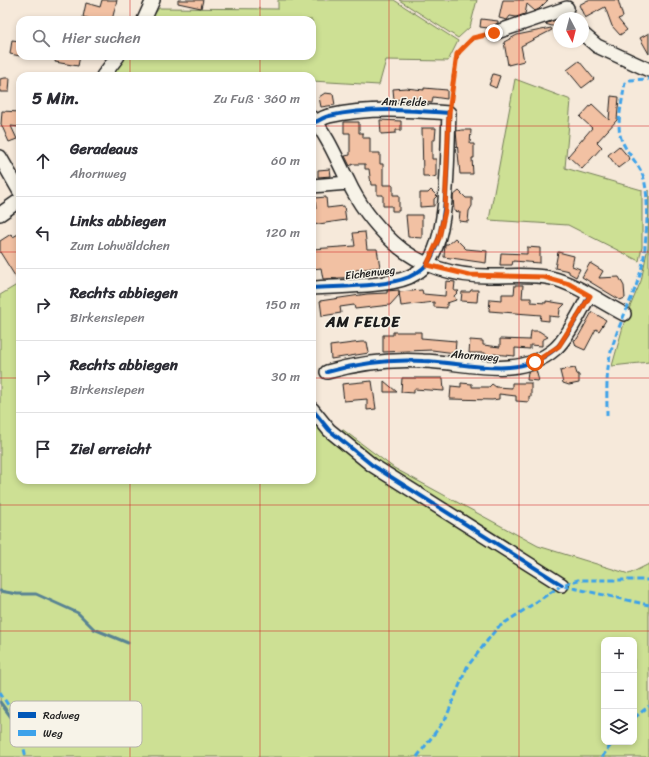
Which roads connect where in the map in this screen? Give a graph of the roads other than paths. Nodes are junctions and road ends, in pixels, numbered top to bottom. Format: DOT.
graph roads {
  1 [pos="153,0"];
  2 [pos="567,9"];
  3 [pos="146,16"];
  4 [pos="494,33"];
  5 [pos="589,39"];
  6 [pos="115,60"];
  7 [pos="649,70"];
  8 [pos="106,72"];
  9 [pos="316,120"];
  10 [pos="316,126"];
  11 [pos="0,158"];
  12 [pos="348,183"];
  13 [pos="16,185"];
  14 [pos="316,186"];
  15 [pos="16,203"];
  16 [pos="0,214"];
  17 [pos="427,265"];
  18 [pos="316,288"];
  19 [pos="590,296"];
  20 [pos="624,314"];
  21 [pos="327,372"];
  22 [pos="316,414"];
  23 [pos="562,585"];
  1 -- 3 [label="street"];
  2 -- 4 [label="street"];
  5 -- 7 [label="street"];
  6 -- 8 [label="street"];
  9 -- 17 [label="street, Am Felde"];
  10 -- 12 [label="street"];
  11 -- 13 [label="street"];
  12 -- 14 [label="street"];
  12 -- 17 [label="street"];
  15 -- 16 [label="street"];
  17 -- 18 [label="street, Eichenweg"];
  17 -- 19 [label="street"];
  19 -- 20 [label="street"];
  19 -- 21 [label="street, Ahornweg"];
  22 -- 23 [label="street"];
}
